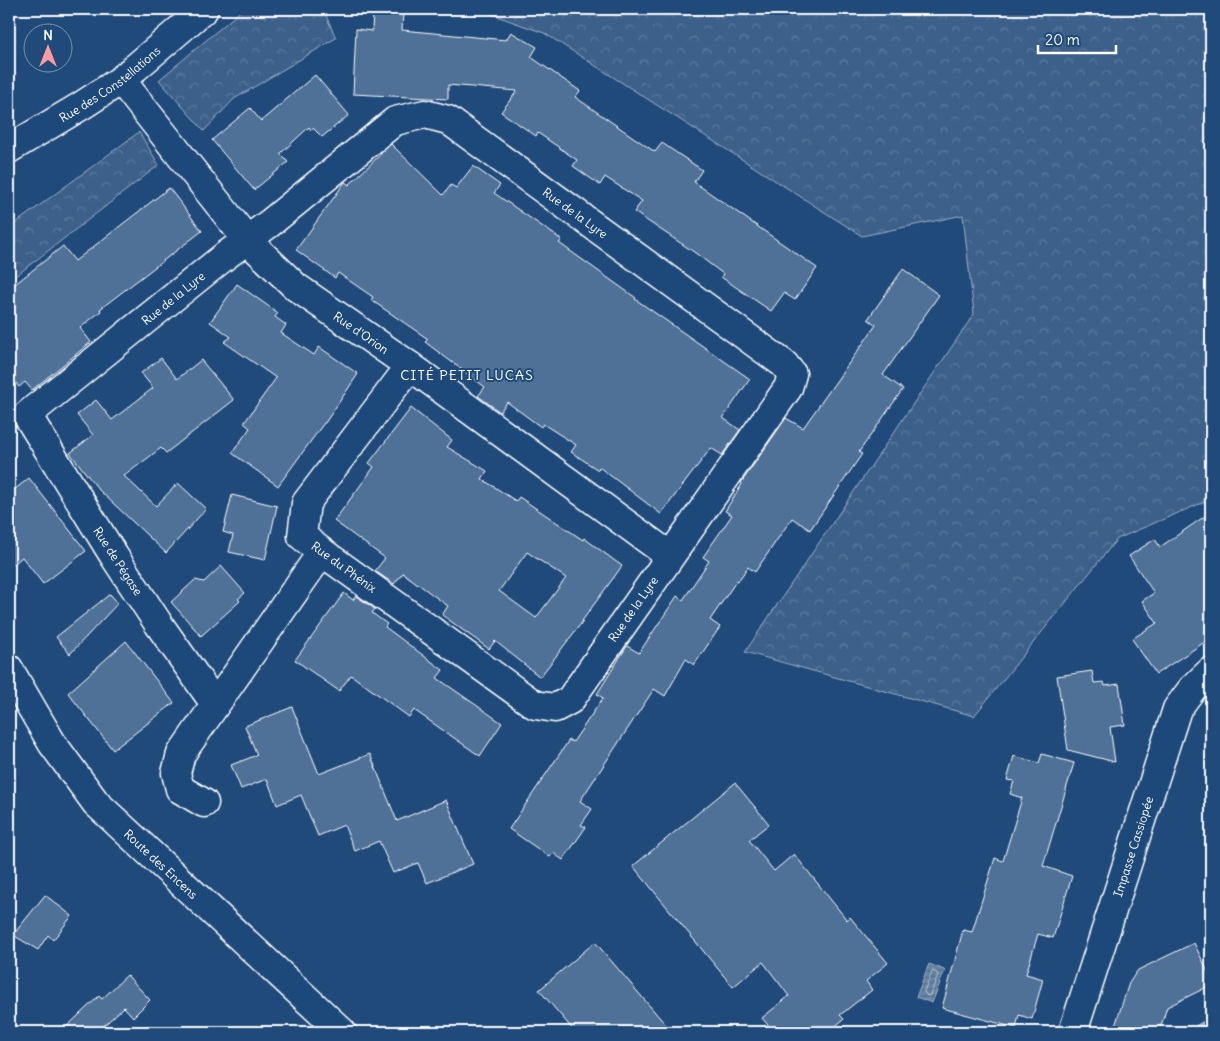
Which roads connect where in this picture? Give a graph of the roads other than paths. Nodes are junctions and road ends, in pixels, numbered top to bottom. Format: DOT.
graph roads {
  1 [pos="204,9"];
  2 [pos="121,80"];
  3 [pos="9,149"];
  4 [pos="247,240"];
  5 [pos="410,366"];
  6 [pos="27,415"];
  7 [pos="322,552"];
  8 [pos="670,556"];
  9 [pos="9,669"];
  10 [pos="1211,671"];
  11 [pos="215,704"];
  12 [pos="555,708"];
  13 [pos="204,803"];
  14 [pos="342,1032"];
  15 [pos="1073,1032"];
  1 -- 2 [label="street, Rue des Constellations"];
  2 -- 3 [label="street, Rue des Constellations"];
  2 -- 4 [label="street, Rue d'Orion"];
  4 -- 5 [label="street, Rue d'Orion"];
  4 -- 6 [label="street, Rue de la Lyre"];
  4 -- 8 [label="street, Rue de la Lyre"];
  5 -- 7 [label="street, Rue du Phénix"];
  5 -- 8 [label="street, Rue d'Orion"];
  6 -- 11 [label="street, Rue de Pégase"];
  7 -- 11 [label="street"];
  7 -- 12 [label="street, Rue du Phénix"];
  8 -- 12 [label="street, Rue de la Lyre"];
  9 -- 14 [label="street, Route des Encens"];
  10 -- 15 [label="street, Impasse Cassiopée"];
  11 -- 13 [label="street"];
}
